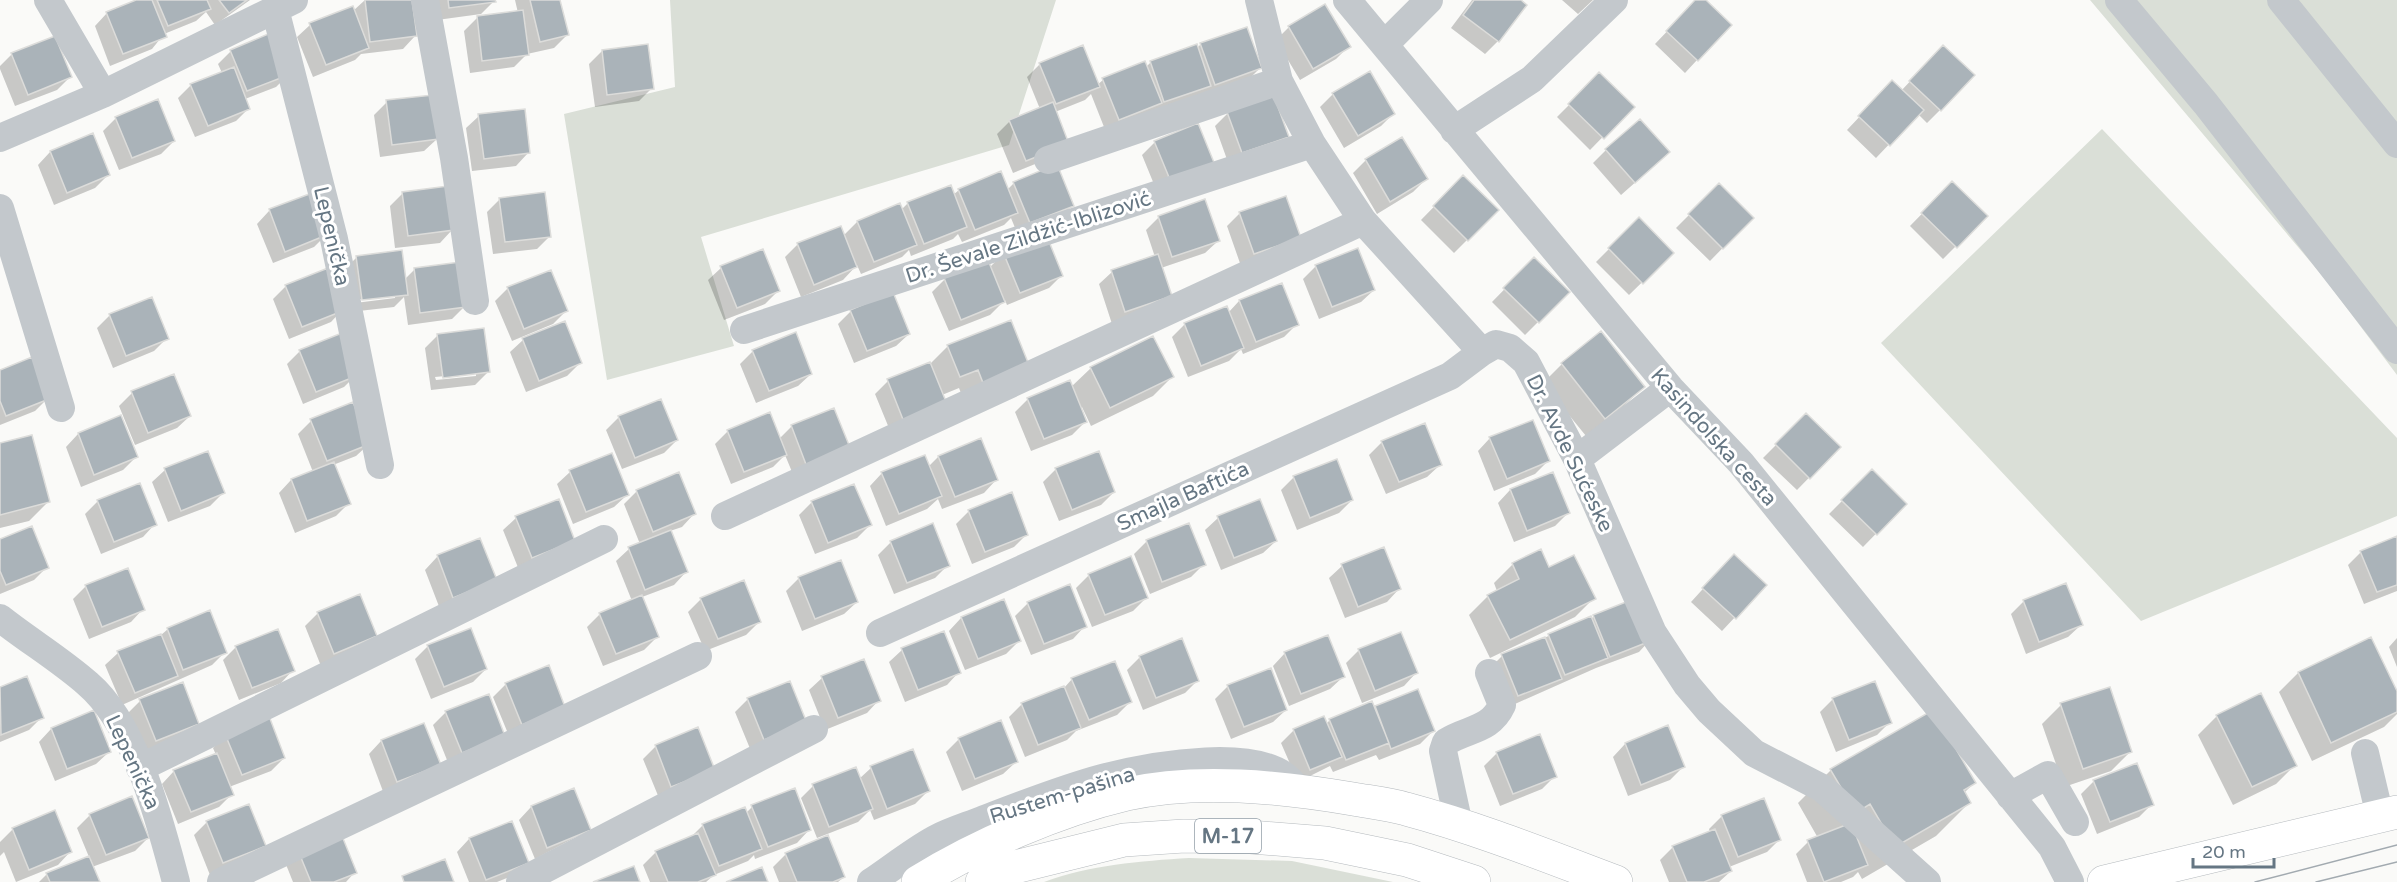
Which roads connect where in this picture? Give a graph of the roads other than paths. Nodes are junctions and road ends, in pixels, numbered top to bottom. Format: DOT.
graph roads {
  1 [pos="48,0"];
  2 [pos="425,0"];
  3 [pos="1258,0"];
  4 [pos="1347,0"];
  5 [pos="1429,0"];
  6 [pos="1614,0"];
  7 [pos="2119,0"];
  8 [pos="2281,0"];
  9 [pos="285,5"];
  10 [pos="1384,44"];
  11 [pos="1279,81"];
  12 [pos="103,94"];
  13 [pos="1454,130"];
  14 [pos="0,138"];
  15 [pos="1312,144"];
  16 [pos="2397,144"];
  17 [pos="1048,160"];
  18 [pos="0,208"];
  19 [pos="1363,221"];
  20 [pos="476,301"];
  21 [pos="744,330"];
  22 [pos="2397,350"];
  23 [pos="1482,352"];
  24 [pos="1670,388"];
  25 [pos="61,408"];
  26 [pos="1577,459"];
  27 [pos="380,465"];
  28 [pos="725,516"];
  29 [pos="604,539"];
  30 [pos="0,618"];
  31 [pos="880,633"];
  32 [pos="698,656"];
  33 [pos="1489,673"];
  34 [pos="814,729"];
  35 [pos="2365,753"];
  36 [pos="140,768"];
  37 [pos="1296,789"];
  38 [pos="2010,796"];
  39 [pos="2388,814"];
  40 [pos="2075,822"];
  41 [pos="1459,825"];
  42 [pos="176,882"];
  43 [pos="221,882"];
  44 [pos="520,882"];
  45 [pos="871,882"];
  46 [pos="918,882"];
  47 [pos="982,882"];
  48 [pos="1474,882"];
  49 [pos="1616,882"];
  50 [pos="1927,882"];
  51 [pos="2070,882"];
  52 [pos="2104,882"];
  1 -- 12 [label="street"];
  2 -- 20 [label="street"];
  3 -- 11 [label="street"];
  4 -- 10 [label="street, Kasindolska cesta"];
  5 -- 10 [label="street"];
  6 -- 13 [label="street"];
  7 -- 22 [label="street"];
  8 -- 16 [label="street"];
  9 -- 12 [label="street, Lepenička"];
  9 -- 27 [label="street, Lepenička"];
  10 -- 13 [label="street, Kasindolska cesta"];
  11 -- 15 [label="street"];
  11 -- 17 [label="street"];
  12 -- 14 [label="street, Lepenička"];
  13 -- 24 [label="street, Kasindolska cesta"];
  15 -- 19 [label="street"];
  15 -- 21 [label="street, Dr. Ševale Zildžić-Iblizović"];
  18 -- 25 [label="street"];
  19 -- 23 [label="street"];
  19 -- 28 [label="street"];
  23 -- 26 [label="street, Dr. Avde Sućeske"];
  23 -- 31 [label="street, Smajla Baftića"];
  24 -- 26 [label="street"];
  24 -- 38 [label="street, Kasindolska cesta"];
  26 -- 50 [label="street, Dr. Avde Sućeske"];
  29 -- 36 [label="street"];
  30 -- 36 [label="street, Lepenička"];
  32 -- 43 [label="street"];
  33 -- 41 [label="street"];
  34 -- 44 [label="street"];
  35 -- 39 [label="street"];
  36 -- 42 [label="street, Lepenička"];
  37 -- 41 [label="main road, Rustem-pašina"];
  37 -- 45 [label="street, Rustem-pašina"];
  37 -- 46 [label="main road, Rustem-pašina"];
  38 -- 40 [label="street"];
  38 -- 51 [label="street, Kasindolska cesta"];
  39 -- 52 [label="main road"];
  41 -- 49 [label="main road, Rustem-pašina"];
  47 -- 48 [label="main road, M-17"];
}
